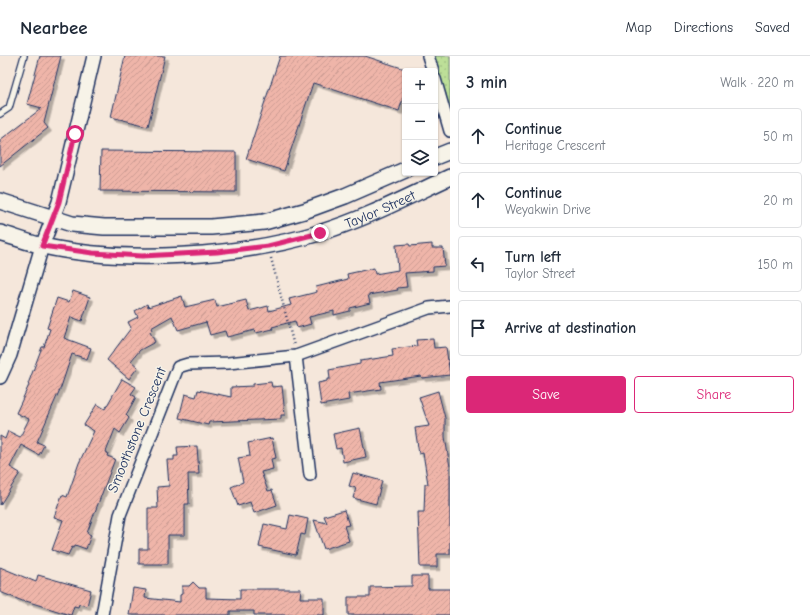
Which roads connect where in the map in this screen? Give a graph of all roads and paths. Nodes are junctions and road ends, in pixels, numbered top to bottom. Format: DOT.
graph roads {
  1 [pos="24,56"];
  2 [pos="94,56"];
  3 [pos="428,56"];
  4 [pos="432,68"];
  5 [pos="438,89"];
  6 [pos="0,114"];
  7 [pos="450,131"];
  8 [pos="450,151"];
  9 [pos="438,156"];
  10 [pos="402,171"];
  11 [pos="450,177"];
  12 [pos="0,201"];
  13 [pos="52,219"];
  14 [pos="0,233"];
  15 [pos="42,246"];
  16 [pos="272,261"];
  17 [pos="450,306"];
  18 [pos="293,343"];
  19 [pos="296,356"];
  20 [pos="0,377"];
  21 [pos="310,475"];
  22 [pos="102,615"];
  1 -- 6 [label="lane"];
  2 -- 13 [label="street"];
  3 -- 4 [label="street"];
  5 -- 7 [label="street"];
  8 -- 9 [label="main road"];
  10 -- 13 [label="main road, Taylor Street"];
  11 -- 15 [label="main road, Taylor Street"];
  12 -- 13 [label="main road, Taylor Street"];
  13 -- 15 [label="street"];
  14 -- 15 [label="main road, Taylor Street"];
  15 -- 20 [label="street"];
  16 -- 18 [label="path"];
  17 -- 19 [label="street, Smoothstone Crescent"];
  19 -- 21 [label="street"];
  19 -- 22 [label="street, Smoothstone Crescent"];
}
